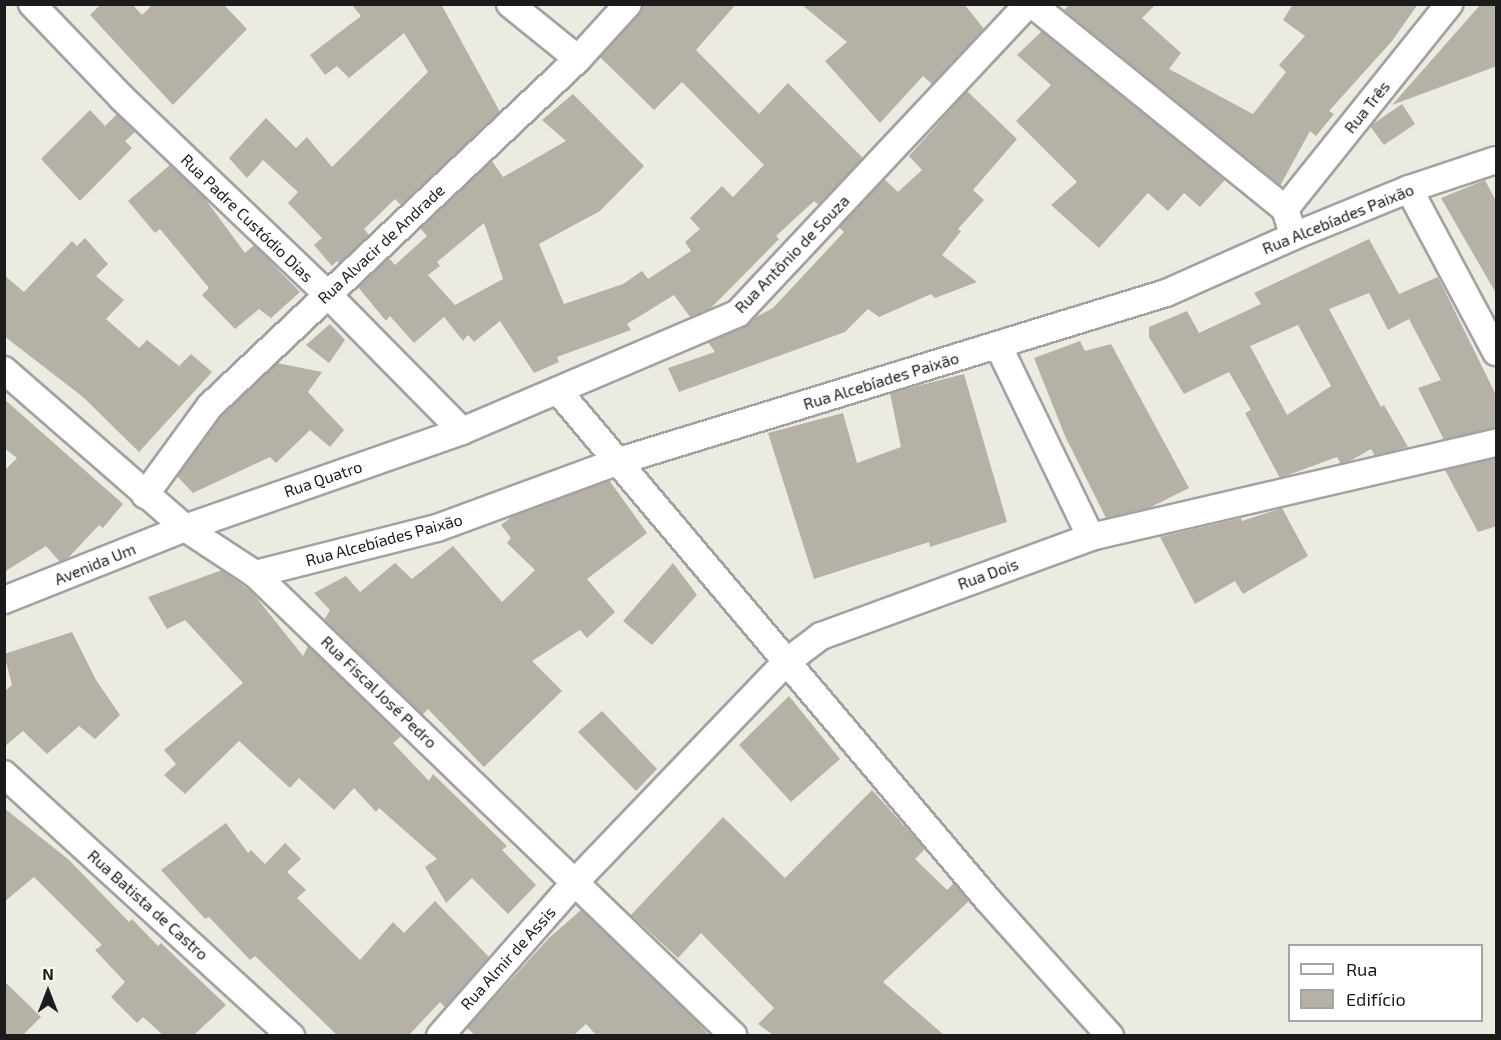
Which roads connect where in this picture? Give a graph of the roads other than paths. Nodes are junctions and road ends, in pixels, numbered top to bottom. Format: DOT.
graph roads {
  1 [pos="32,4"];
  2 [pos="510,4"];
  3 [pos="628,4"];
  4 [pos="1030,4"];
  5 [pos="1449,4"];
  6 [pos="578,60"];
  7 [pos="1497,160"];
  8 [pos="1409,189"];
  9 [pos="1285,209"];
  10 [pos="1294,236"];
  11 [pos="327,294"];
  12 [pos="998,345"];
  13 [pos="1497,352"];
  14 [pos="4,370"];
  15 [pos="559,392"];
  16 [pos="462,431"];
  17 [pos="1497,444"];
  18 [pos="616,462"];
  19 [pos="145,495"];
  20 [pos="185,528"];
  21 [pos="1091,537"];
  22 [pos="255,574"];
  23 [pos="4,600"];
  24 [pos="785,663"];
  25 [pos="4,774"];
  26 [pos="576,881"];
  27 [pos="291,1035"];
  28 [pos="440,1035"];
  29 [pos="734,1035"];
  30 [pos="1110,1035"];
  1 -- 11 [label="street, Rua Padre Custódio Dias"];
  2 -- 6 [label="street"];
  3 -- 6 [label="street, Rua Alvacir de Andrade"];
  4 -- 9 [label="street"];
  4 -- 15 [label="street, Rua Antônio de Souza"];
  5 -- 9 [label="street, Rua Três"];
  6 -- 11 [label="street, Rua Alvacir de Andrade"];
  7 -- 8 [label="street, Rua Alcebíades Paixão"];
  8 -- 10 [label="street, Rua Alcebíades Paixão"];
  8 -- 13 [label="street"];
  9 -- 10 [label="street"];
  10 -- 12 [label="street, Rua Alcebíades Paixão"];
  11 -- 16 [label="street, Rua Padre Custódio Dias"];
  11 -- 19 [label="street, Rua Alvacir de Andrade"];
  12 -- 18 [label="street, Rua Alcebíades Paixão"];
  12 -- 21 [label="street"];
  14 -- 19 [label="street, Rua Fiscal José Pedro"];
  15 -- 16 [label="street, Rua Antônio de Souza"];
  15 -- 18 [label="street"];
  16 -- 20 [label="street, Rua Quatro"];
  17 -- 21 [label="street, Rua Dois"];
  18 -- 22 [label="street, Rua Alcebíades Paixão"];
  18 -- 24 [label="street"];
  19 -- 20 [label="street, Rua Fiscal José Pedro"];
  20 -- 22 [label="street, Rua Fiscal José Pedro"];
  20 -- 23 [label="street, Avenida Um"];
  21 -- 24 [label="street, Rua Dois"];
  22 -- 26 [label="street, Rua Fiscal José Pedro"];
  24 -- 26 [label="street, Rua Dois"];
  24 -- 30 [label="street"];
  25 -- 27 [label="street, Rua Batista de Castro"];
  26 -- 28 [label="street, Rua Almir de Assis"];
  26 -- 29 [label="street, Rua Fiscal José Pedro"];
}
